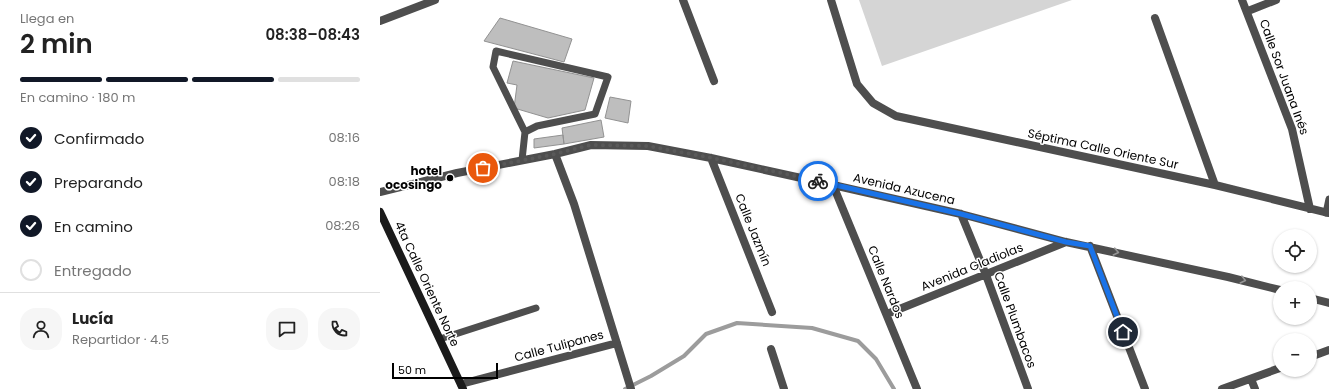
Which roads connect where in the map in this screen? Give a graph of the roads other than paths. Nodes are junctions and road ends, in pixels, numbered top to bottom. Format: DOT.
graph roads {
  1 [pos="435,0"];
  2 [pos="683,0"];
  3 [pos="831,0"];
  4 [pos="1242,0"];
  5 [pos="1276,0"];
  6 [pos="1248,11"];
  7 [pos="1155,18"];
  8 [pos="380,21"];
  9 [pos="714,81"];
  10 [pos="525,132"];
  11 [pos="555,154"];
  12 [pos="712,158"];
  13 [pos="522,160"];
  14 [pos="833,185"];
  15 [pos="1215,185"];
  16 [pos="380,192"];
  17 [pos="1329,199"];
  18 [pos="1310,209"];
  19 [pos="380,212"];
  20 [pos="1328,213"];
  21 [pos="961,214"];
  22 [pos="1066,242"];
  23 [pos="1090,246"];
  24 [pos="986,275"];
  25 [pos="1273,288"];
  26 [pos="1317,300"];
  27 [pos="1329,303"];
  28 [pos="536,308"];
  29 [pos="772,312"];
  30 [pos="887,314"];
  31 [pos="440,339"];
  32 [pos="617,343"];
  33 [pos="770,349"];
  34 [pos="1329,350"];
  35 [pos="1317,354"];
  36 [pos="1273,371"];
  37 [pos="1251,379"];
  38 [pos="462,387"];
  39 [pos="631,389"];
  40 [pos="784,389"];
  41 [pos="916,389"];
  42 [pos="1028,389"];
  43 [pos="1145,389"];
  44 [pos="1222,389"];
  45 [pos="1255,389"];
  1 -- 8 [label="street"];
  2 -- 9 [label="street"];
  3 -- 15 [label="street, Séptima Calle Oriente Sur"];
  4 -- 6 [label="street, Calle Sor Juana Inés"];
  5 -- 6 [label="street"];
  6 -- 18 [label="street, Calle Sor Juana Inés"];
  7 -- 15 [label="street"];
  10 -- 10 [label="lane"];
  10 -- 13 [label="lane"];
  11 -- 12 [label="street, Avenida Azucena"];
  11 -- 13 [label="street, Avenida Azucena"];
  11 -- 32 [label="street"];
  12 -- 14 [label="street, Avenida Azucena"];
  12 -- 29 [label="street, Calle Jazmín"];
  13 -- 16 [label="street, Avenida Azucena"];
  14 -- 21 [label="street, Avenida Azucena"];
  14 -- 30 [label="street, Calle Nardos"];
  15 -- 18 [label="street, Séptima Calle Oriente Sur"];
  17 -- 20 [label="lane"];
  18 -- 20 [label="street, Séptima Calle Oriente Sur"];
  19 -- 31 [label="main road, 4ta Calle Oriente Norte"];
  21 -- 22 [label="street, Avenida Azucena"];
  21 -- 24 [label="street, Calle Plumbacos"];
  22 -- 23 [label="street, Avenida Azucena"];
  22 -- 24 [label="street, Avenida Gladiolas"];
  23 -- 25 [label="street, Avenida Azucena, one-way"];
  23 -- 43 [label="street"];
  24 -- 30 [label="street, Avenida Gladiolas"];
  24 -- 42 [label="street, Calle Plumbacos"];
  26 -- 27 [label="street"];
  28 -- 31 [label="lane"];
  30 -- 41 [label="street, Calle Nardos"];
  31 -- 38 [label="main road, 4ta Calle Oriente Norte"];
  32 -- 38 [label="street, Calle Tulipanes"];
  32 -- 39 [label="street"];
  33 -- 40 [label="street"];
  34 -- 35 [label="street"];
  36 -- 37 [label="street"];
  37 -- 44 [label="street"];
  37 -- 45 [label="street"];
}
